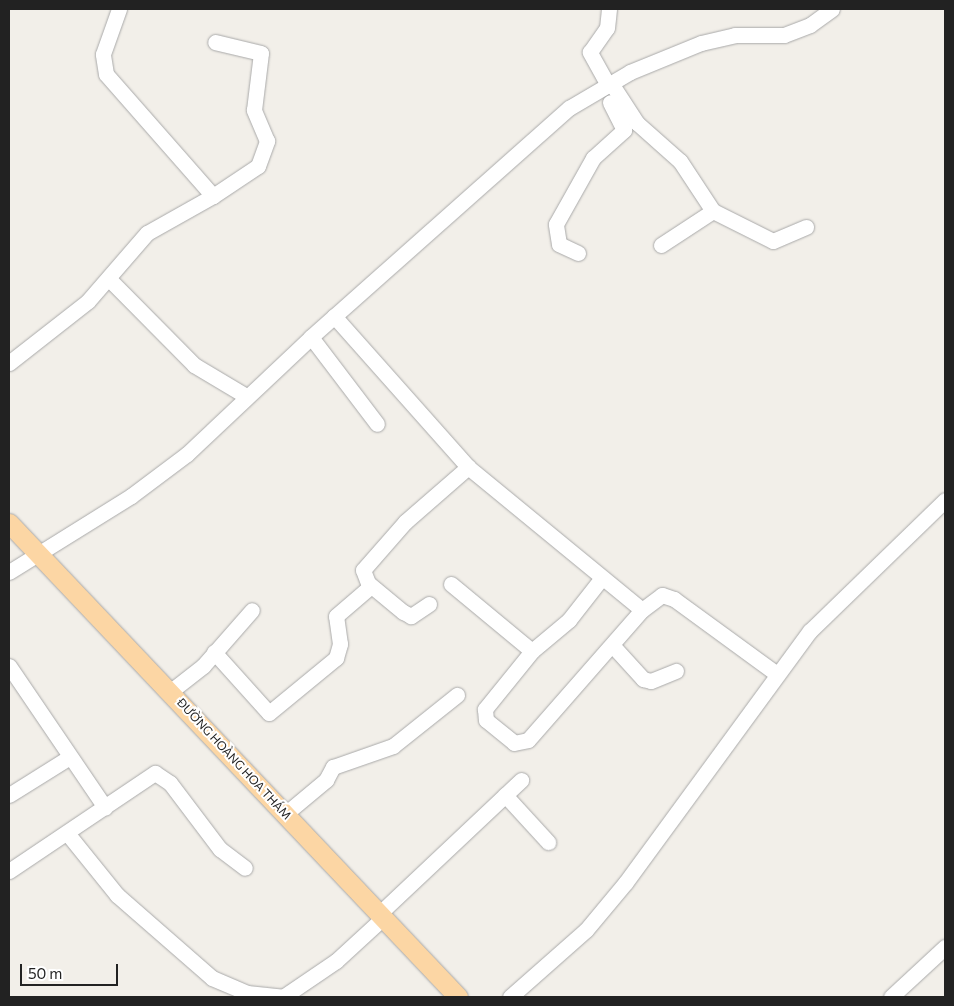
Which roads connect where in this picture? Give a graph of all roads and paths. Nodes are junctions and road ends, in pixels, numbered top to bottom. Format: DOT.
graph roads {
  1 [pos="119,9"];
  2 [pos="609,9"];
  3 [pos="832,9"];
  4 [pos="215,42"];
  5 [pos="607,86"];
  6 [pos="213,196"];
  7 [pos="712,211"];
  8 [pos="806,227"];
  9 [pos="662,245"];
  10 [pos="578,253"];
  11 [pos="110,280"];
  12 [pos="334,316"];
  13 [pos="311,337"];
  14 [pos="9,363"];
  15 [pos="246,396"];
  16 [pos="377,424"];
  17 [pos="468,467"];
  18 [pos="945,500"];
  19 [pos="9,523"];
  20 [pos="39,554"];
  21 [pos="9,572"];
  22 [pos="602,579"];
  23 [pos="451,584"];
  24 [pos="371,586"];
  25 [pos="429,604"];
  26 [pos="252,610"];
  27 [pos="642,610"];
  28 [pos="613,646"];
  29 [pos="532,651"];
  30 [pos="214,652"];
  31 [pos="9,666"];
  32 [pos="676,671"];
  33 [pos="777,674"];
  34 [pos="171,691"];
  35 [pos="457,695"];
  36 [pos="68,758"];
  37 [pos="521,780"];
  38 [pos="505,795"];
  39 [pos="9,796"];
  40 [pos="105,807"];
  41 [pos="284,814"];
  42 [pos="67,833"];
  43 [pos="548,842"];
  44 [pos="245,868"];
  45 [pos="9,871"];
  46 [pos="382,915"];
  47 [pos="945,947"];
  48 [pos="230,993"];
  49 [pos="283,997"];
  50 [pos="458,997"];
  51 [pos="510,997"];
  52 [pos="891,997"];
  1 -- 6 [label="street"];
  2 -- 5 [label="street"];
  3 -- 5 [label="street"];
  4 -- 6 [label="street"];
  5 -- 7 [label="street"];
  5 -- 10 [label="street"];
  5 -- 12 [label="street"];
  6 -- 11 [label="street"];
  7 -- 8 [label="street"];
  7 -- 9 [label="street"];
  11 -- 14 [label="street"];
  11 -- 15 [label="street"];
  12 -- 13 [label="street"];
  12 -- 17 [label="street"];
  13 -- 15 [label="street"];
  13 -- 16 [label="street"];
  15 -- 20 [label="street"];
  17 -- 22 [label="street"];
  17 -- 24 [label="street"];
  18 -- 33 [label="street"];
  19 -- 20 [label="main road, ĐƯỜNG HOÀNG HOA THÁM"];
  20 -- 21 [label="street"];
  20 -- 34 [label="main road, ĐƯỜNG HOÀNG HOA THÁM"];
  22 -- 27 [label="street"];
  22 -- 29 [label="street"];
  23 -- 29 [label="street"];
  24 -- 25 [label="street"];
  24 -- 30 [label="street"];
  26 -- 30 [label="street"];
  27 -- 28 [label="street"];
  27 -- 33 [label="street"];
  28 -- 29 [label="street"];
  28 -- 32 [label="street"];
  30 -- 34 [label="street"];
  31 -- 36 [label="street"];
  33 -- 51 [label="street"];
  34 -- 41 [label="main road, ĐƯỜNG HOÀNG HOA THÁM"];
  35 -- 41 [label="street"];
  36 -- 39 [label="street"];
  36 -- 40 [label="street"];
  37 -- 38 [label="street"];
  38 -- 43 [label="street"];
  38 -- 46 [label="street"];
  40 -- 42 [label="street"];
  40 -- 44 [label="street"];
  41 -- 46 [label="main road, ĐƯỜNG HOÀNG HOA THÁM"];
  42 -- 45 [label="street"];
  42 -- 48 [label="street"];
  46 -- 49 [label="street"];
  46 -- 50 [label="main road, ĐƯỜNG HOÀNG HOA THÁM"];
  47 -- 52 [label="street"];
  48 -- 49 [label="street"];
}
